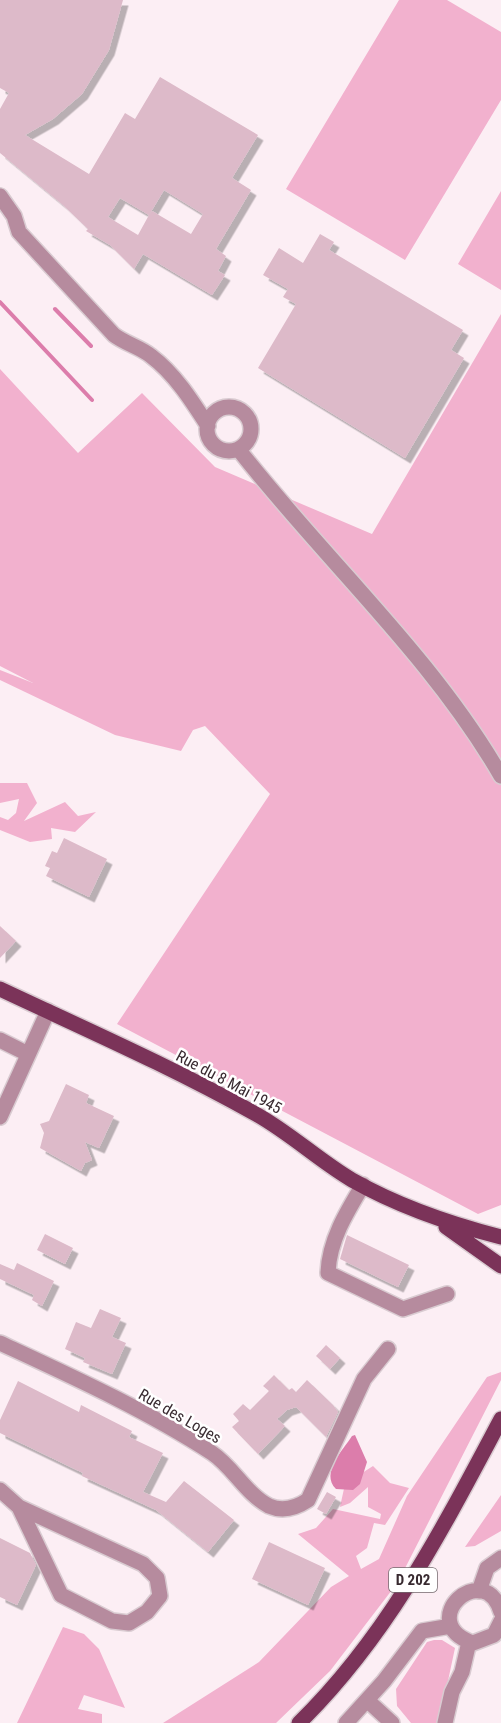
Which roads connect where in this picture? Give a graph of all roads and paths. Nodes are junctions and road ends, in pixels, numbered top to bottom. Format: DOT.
graph roads {
  1 [pos="0,196"];
  2 [pos="187,393"];
  3 [pos="222,409"];
  4 [pos="208,426"];
  5 [pos="239,450"];
  6 [pos="501,776"];
  7 [pos="0,989"];
  8 [pos="48,1011"];
  9 [pos="0,1040"];
  10 [pos="28,1054"];
  11 [pos="0,1117"];
  12 [pos="363,1185"];
  13 [pos="434,1218"];
  14 [pos="501,1237"];
  15 [pos="501,1266"];
  16 [pos="447,1294"];
  17 [pos="0,1343"];
  18 [pos="388,1349"];
  19 [pos="501,1419"];
  20 [pos="0,1490"];
  21 [pos="19,1506"];
  22 [pos="501,1558"];
  23 [pos="479,1591"];
  24 [pos="500,1607"];
  25 [pos="451,1626"];
  26 [pos="500,1627"];
  27 [pos="469,1642"];
  28 [pos="368,1701"];
  29 [pos="299,1723"];
  30 [pos="346,1723"];
  31 [pos="392,1723"];
  32 [pos="445,1723"];
  1 -- 2 [label="street"];
  2 -- 3 [label="street"];
  2 -- 4 [label="street"];
  3 -- 4 [label="street"];
  3 -- 5 [label="street"];
  4 -- 5 [label="street"];
  5 -- 6 [label="street"];
  7 -- 8 [label="main road, Rue du 8 Mai 1945"];
  8 -- 10 [label="street"];
  8 -- 12 [label="main road, Rue du 8 Mai 1945"];
  9 -- 10 [label="street"];
  10 -- 11 [label="street"];
  12 -- 13 [label="main road, Rue du 8 Mai 1945"];
  12 -- 16 [label="street"];
  13 -- 14 [label="main road"];
  13 -- 15 [label="main road"];
  17 -- 18 [label="street, Rue des Loges"];
  19 -- 29 [label="main road, D 202"];
  20 -- 21 [label="street"];
  21 -- 21 [label="street"];
  22 -- 23 [label="street"];
  23 -- 24 [label="street"];
  23 -- 25 [label="street"];
  25 -- 27 [label="street"];
  25 -- 28 [label="street"];
  26 -- 27 [label="street"];
  27 -- 32 [label="street"];
  28 -- 30 [label="street"];
  28 -- 31 [label="street"];
}
